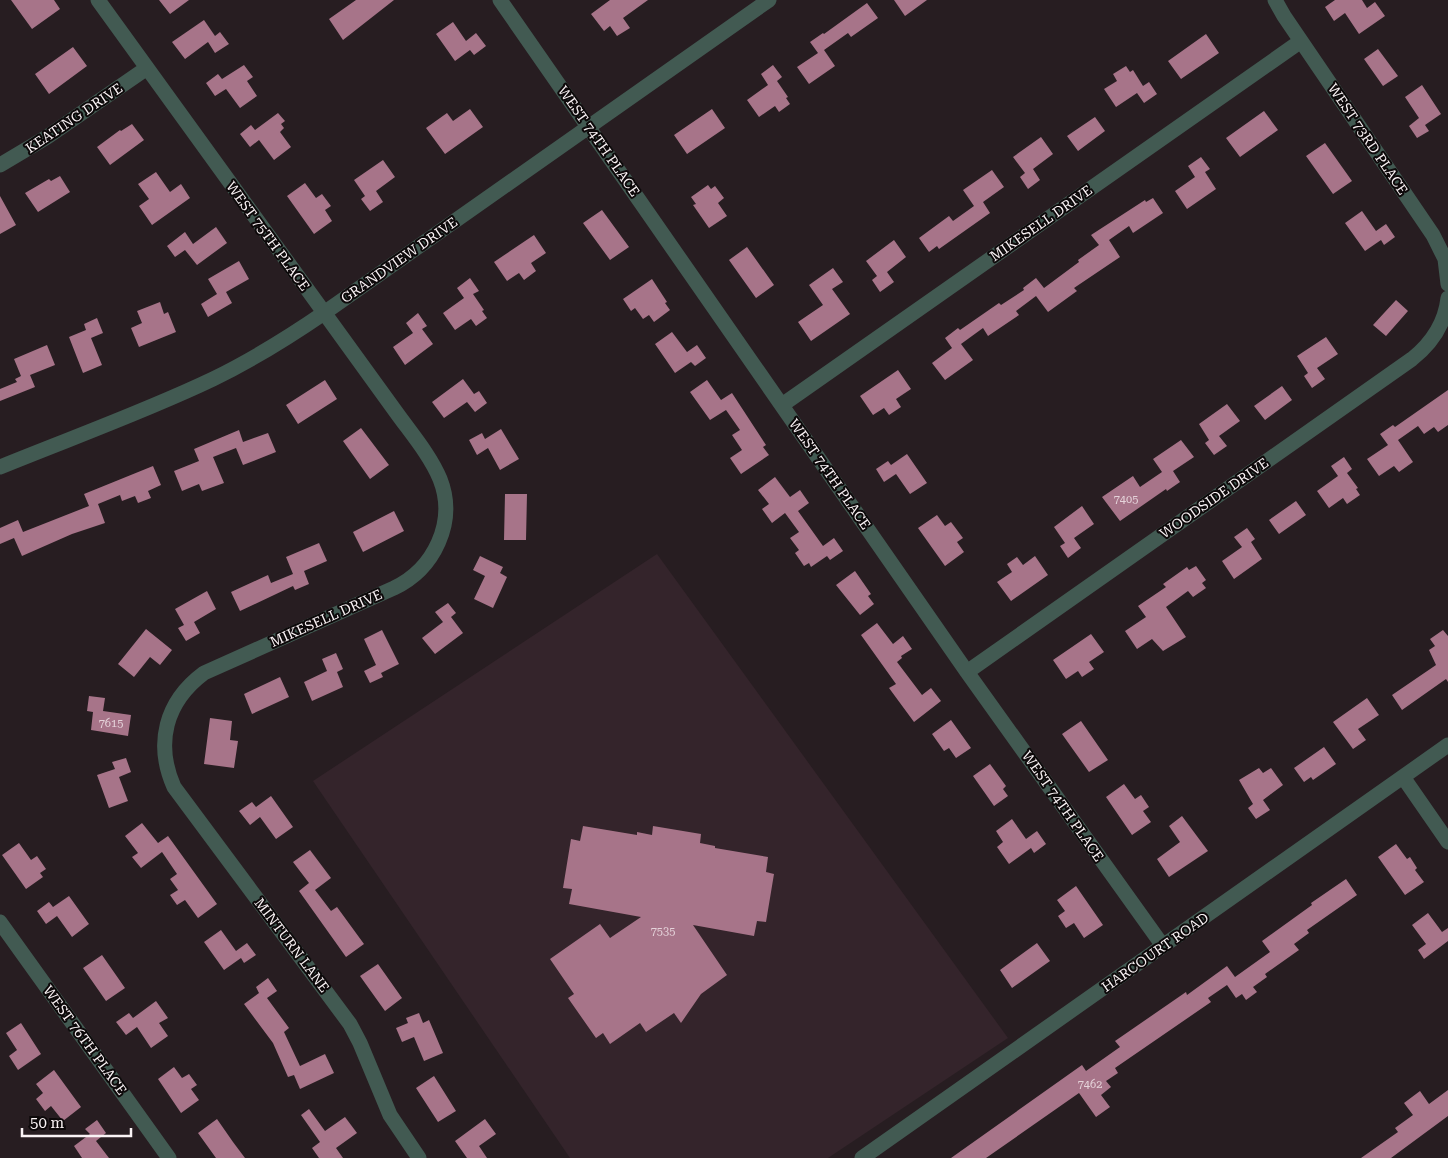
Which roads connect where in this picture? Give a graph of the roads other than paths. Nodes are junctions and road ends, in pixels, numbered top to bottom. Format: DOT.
graph roads {
  1 [pos="98,0"];
  2 [pos="500,0"];
  3 [pos="769,0"];
  4 [pos="1275,0"];
  5 [pos="1301,41"];
  6 [pos="147,68"];
  7 [pos="588,126"];
  8 [pos="0,166"];
  9 [pos="1448,284"];
  10 [pos="1447,305"];
  11 [pos="324,313"];
  12 [pos="782,406"];
  13 [pos="0,467"];
  14 [pos="437,473"];
  15 [pos="967,672"];
  16 [pos="165,737"];
  17 [pos="1448,745"];
  18 [pos="1403,777"];
  19 [pos="1448,842"];
  20 [pos="0,922"];
  21 [pos="1163,946"];
  22 [pos="412,1155"];
  23 [pos="170,1158"];
  24 [pos="862,1158"];
  1 -- 6 [label="street, WEST 75TH PLACE"];
  2 -- 7 [label="street, WEST 74TH PLACE"];
  3 -- 7 [label="street, GRANDVIEW DRIVE"];
  4 -- 5 [label="street, WEST 73RD PLACE"];
  5 -- 9 [label="street, WEST 73RD PLACE"];
  5 -- 12 [label="street, MIKESELL DRIVE"];
  6 -- 8 [label="street, KEATING DRIVE"];
  6 -- 11 [label="street, WEST 75TH PLACE"];
  7 -- 11 [label="street, GRANDVIEW DRIVE"];
  7 -- 12 [label="street, WEST 74TH PLACE"];
  10 -- 15 [label="street, WOODSIDE DRIVE"];
  11 -- 13 [label="street, GRANDVIEW DRIVE"];
  11 -- 14 [label="street, WEST 75TH PLACE"];
  12 -- 15 [label="street, WEST 74TH PLACE"];
  14 -- 16 [label="street, MIKESELL DRIVE"];
  15 -- 21 [label="street, WEST 74TH PLACE"];
  16 -- 22 [label="street, MINTURN LANE"];
  17 -- 18 [label="street, HARCOURT ROAD"];
  18 -- 19 [label="street"];
  18 -- 21 [label="street, HARCOURT ROAD"];
  20 -- 23 [label="street, WEST 76TH PLACE"];
  21 -- 24 [label="street, HARCOURT ROAD"];
}
